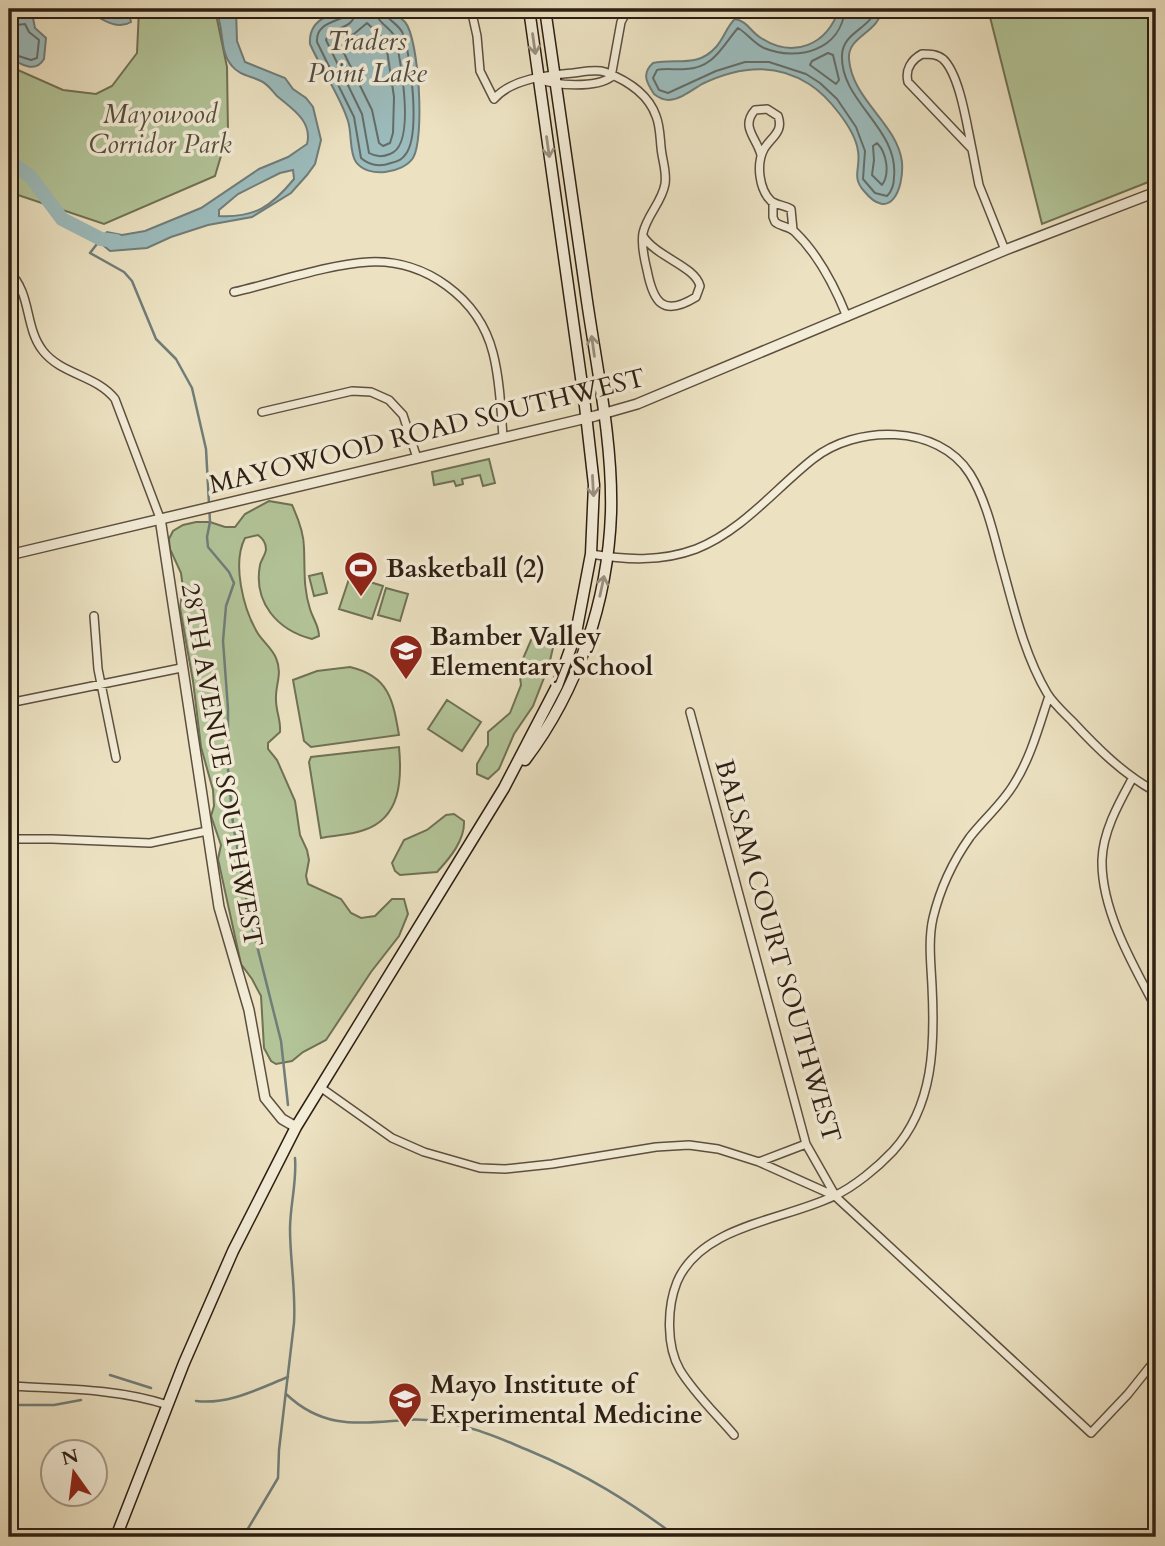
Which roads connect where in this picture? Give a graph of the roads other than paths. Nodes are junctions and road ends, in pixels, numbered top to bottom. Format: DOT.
graph roads {
  1 [pos="471,9"];
  2 [pos="529,9"];
  3 [pos="545,9"];
  4 [pos="617,9"];
  5 [pos="628,9"];
  6 [pos="621,22"];
  7 [pos="611,77"];
  8 [pos="539,79"];
  9 [pos="556,80"];
  10 [pos="972,149"];
  11 [pos="761,155"];
  12 [pos="1156,192"];
  13 [pos="773,203"];
  14 [pos="793,230"];
  15 [pos="643,236"];
  16 [pos="1005,250"];
  17 [pos="9,272"];
  18 [pos="234,292"];
  19 [pos="847,317"];
  20 [pos="262,412"];
  21 [pos="603,414"];
  22 [pos="586,418"];
  23 [pos="503,438"];
  24 [pos="417,458"];
  25 [pos="160,518"];
  26 [pos="591,554"];
  27 [pos="9,555"];
  28 [pos="607,557"];
  29 [pos="94,617"];
  30 [pos="181,668"];
  31 [pos="101,685"];
  32 [pos="1049,696"];
  33 [pos="9,703"];
  34 [pos="690,712"];
  35 [pos="116,758"];
  36 [pos="1132,779"];
  37 [pos="504,788"];
  38 [pos="1156,792"];
  39 [pos="207,831"];
  40 [pos="9,839"];
  41 [pos="1156,1008"];
  42 [pos="320,1087"];
  43 [pos="296,1128"];
  44 [pos="806,1144"];
  45 [pos="759,1162"];
  46 [pos="835,1196"];
  47 [pos="1156,1359"];
  48 [pos="9,1386"];
  49 [pos="168,1405"];
  50 [pos="734,1435"];
  51 [pos="116,1537"];
  1 -- 8 [label="street"];
  2 -- 8 [label="main road, one-way"];
  3 -- 9 [label="main road"];
  4 -- 6 [label="street"];
  5 -- 6 [label="street"];
  6 -- 7 [label="street"];
  7 -- 9 [label="street"];
  7 -- 15 [label="street"];
  8 -- 9 [label="street"];
  8 -- 22 [label="main road, one-way"];
  21 -- 9 [label="main road, one-way"];
  10 -- 10 [label="street"];
  10 -- 16 [label="street"];
  11 -- 11 [label="street"];
  11 -- 13 [label="street"];
  12 -- 16 [label="street, MAYOWOOD ROAD SOUTHWEST"];
  13 -- 14 [label="street"];
  13 -- 14 [label="street"];
  14 -- 19 [label="street"];
  15 -- 15 [label="street"];
  16 -- 19 [label="street, MAYOWOOD ROAD SOUTHWEST"];
  17 -- 25 [label="street"];
  18 -- 23 [label="street"];
  19 -- 21 [label="street, MAYOWOOD ROAD SOUTHWEST"];
  20 -- 24 [label="street"];
  21 -- 22 [label="street, MAYOWOOD ROAD SOUTHWEST"];
  21 -- 28 [label="main road"];
  22 -- 23 [label="street, MAYOWOOD ROAD SOUTHWEST"];
  22 -- 26 [label="main road, one-way"];
  23 -- 24 [label="street, MAYOWOOD ROAD SOUTHWEST"];
  24 -- 25 [label="street, MAYOWOOD ROAD SOUTHWEST"];
  25 -- 27 [label="street, MAYOWOOD ROAD SOUTHWEST"];
  25 -- 30 [label="street, 28TH AVENUE SOUTHWEST"];
  26 -- 28 [label="street"];
  26 -- 37 [label="main road"];
  28 -- 32 [label="street"];
  37 -- 28 [label="main road, one-way"];
  29 -- 31 [label="street"];
  30 -- 31 [label="street"];
  30 -- 39 [label="street, 28TH AVENUE SOUTHWEST"];
  31 -- 33 [label="street"];
  31 -- 35 [label="street"];
  32 -- 36 [label="street"];
  32 -- 46 [label="street"];
  34 -- 44 [label="street, BALSAM COURT SOUTHWEST"];
  36 -- 38 [label="street"];
  36 -- 41 [label="street"];
  37 -- 42 [label="main road"];
  39 -- 40 [label="street"];
  39 -- 43 [label="street, 28TH AVENUE SOUTHWEST"];
  42 -- 43 [label="main road"];
  42 -- 45 [label="street"];
  43 -- 49 [label="main road"];
  44 -- 45 [label="street"];
  44 -- 46 [label="street, BALSAM COURT SOUTHWEST"];
  45 -- 46 [label="street"];
  46 -- 47 [label="street"];
  46 -- 50 [label="street"];
  48 -- 49 [label="street"];
  49 -- 51 [label="main road"];
}
